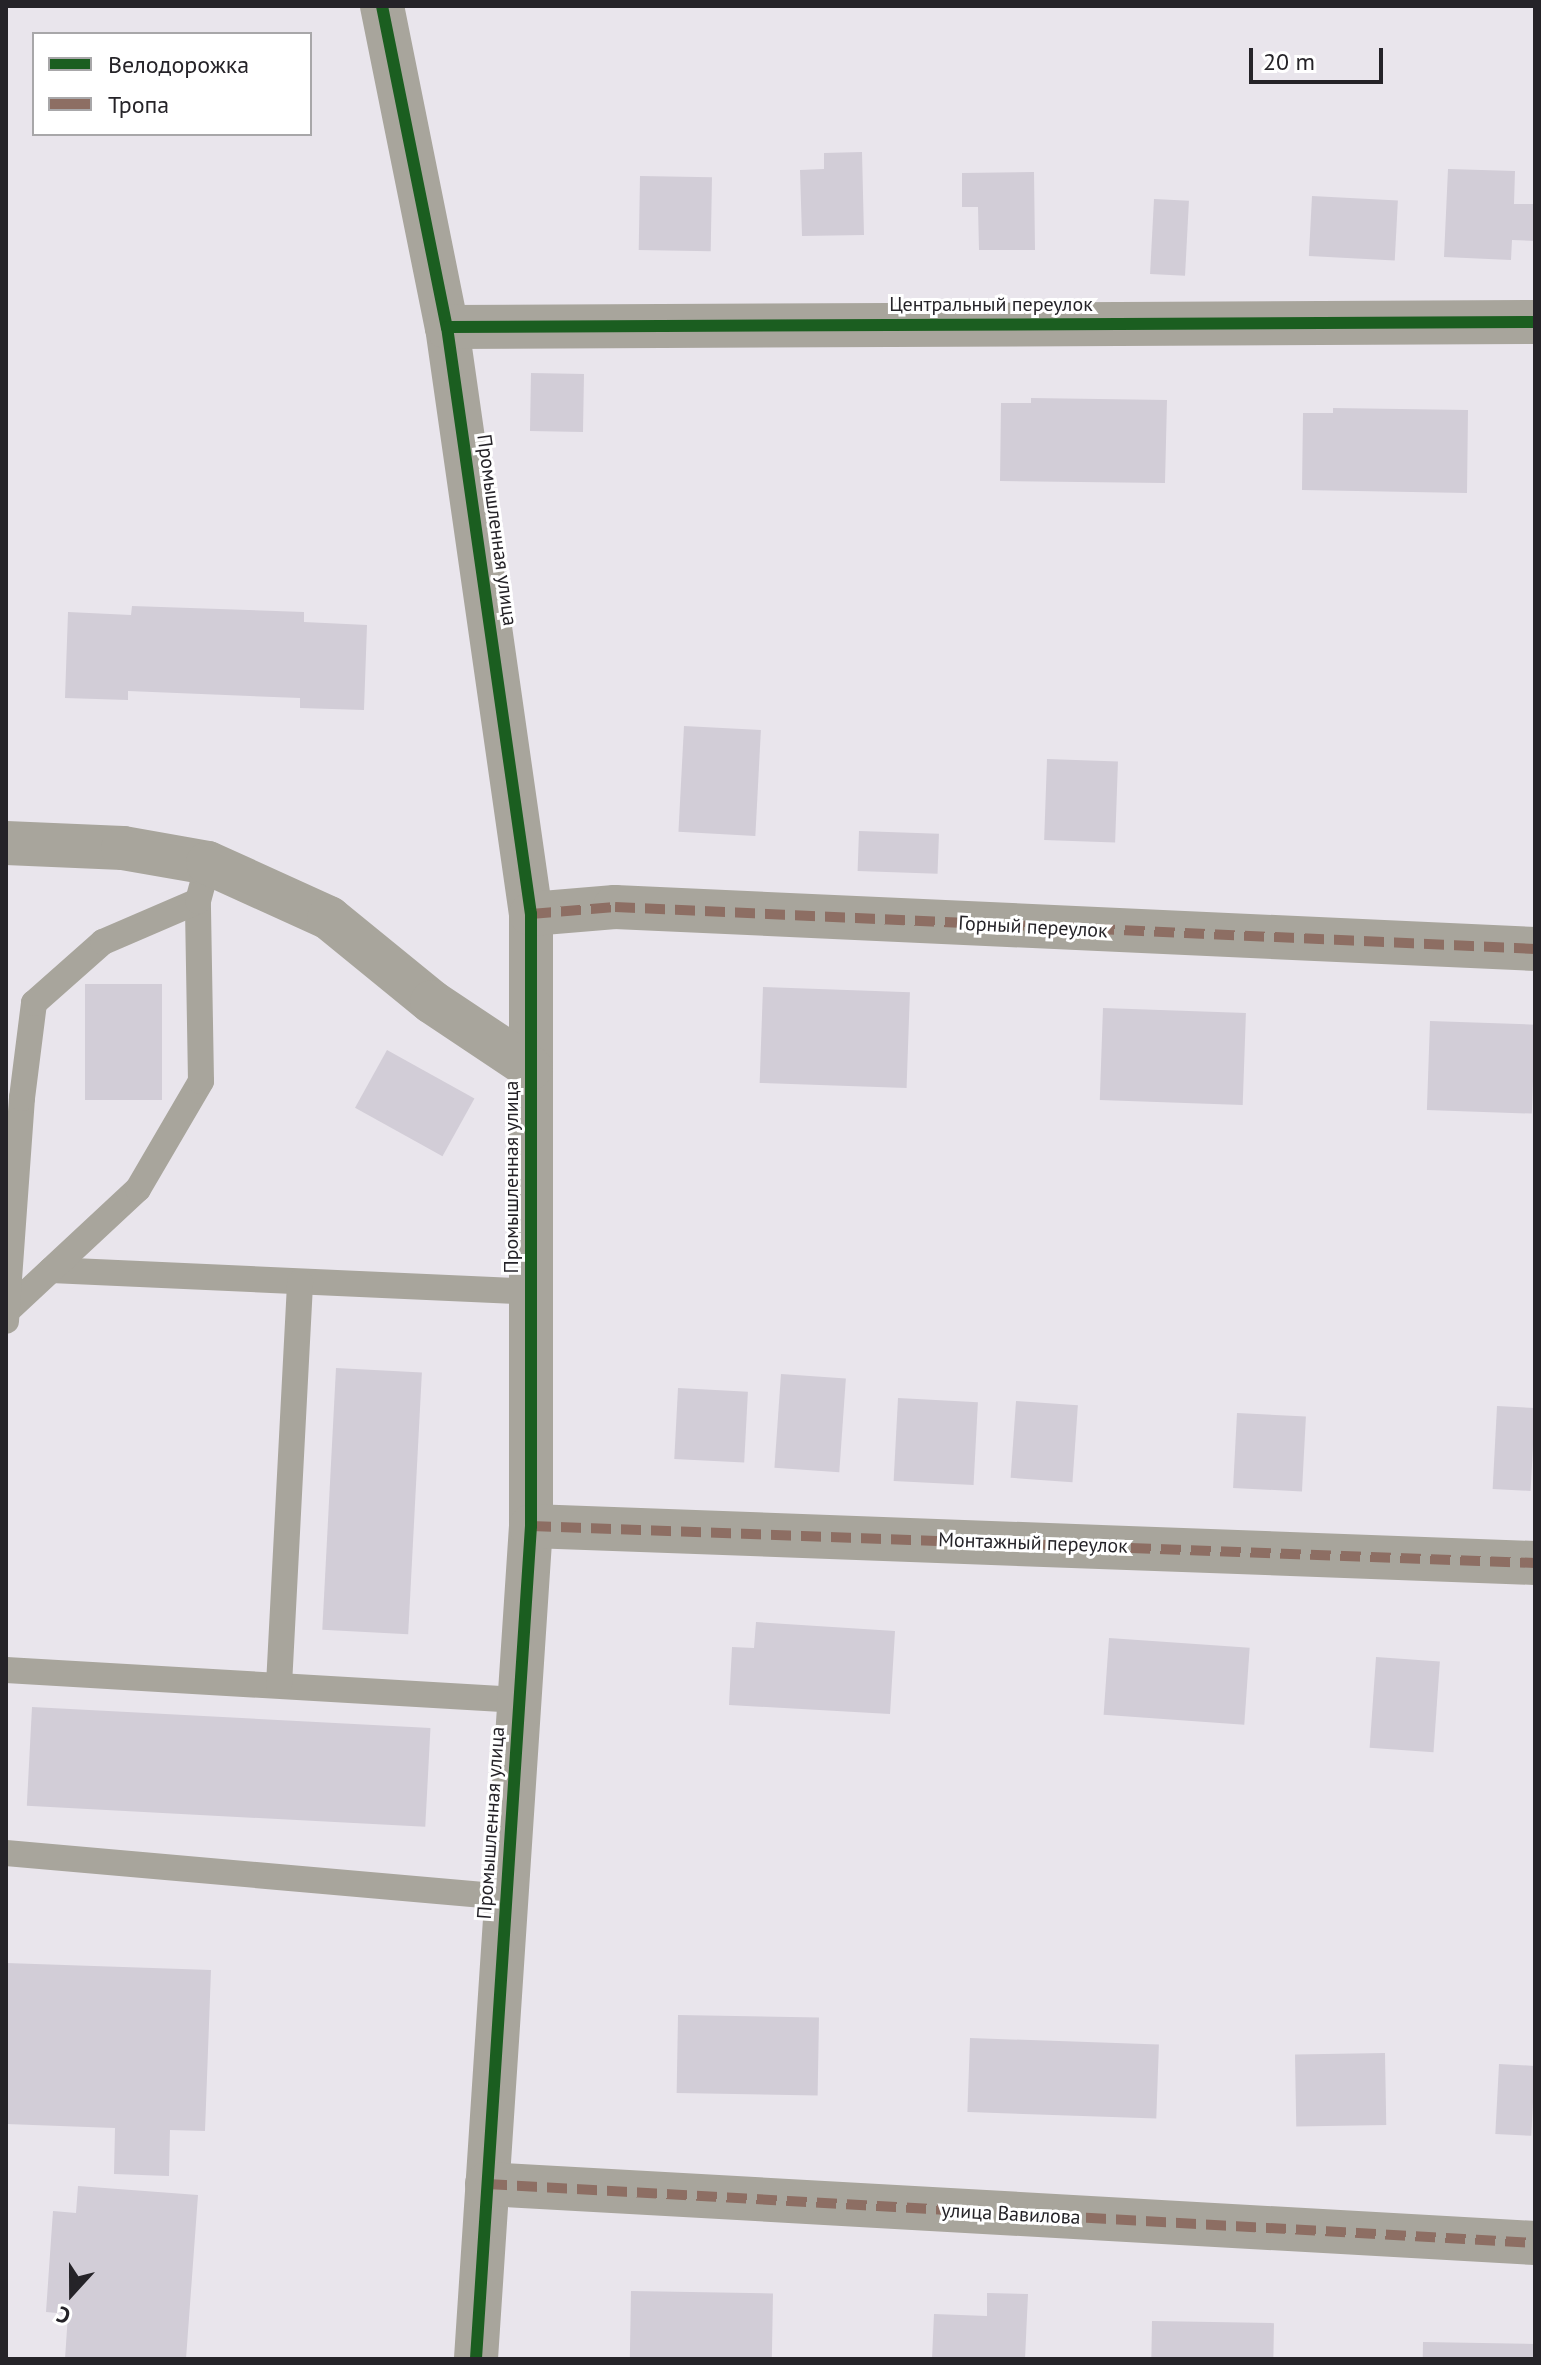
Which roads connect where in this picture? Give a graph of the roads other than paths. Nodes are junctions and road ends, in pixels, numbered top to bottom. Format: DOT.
graph roads {
  1 [pos="382,6"];
  2 [pos="1535,322"];
  3 [pos="447,327"];
  4 [pos="6,843"];
  5 [pos="203,882"];
  6 [pos="531,914"];
  7 [pos="1535,949"];
  8 [pos="531,1068"];
  9 [pos="51,1270"];
  10 [pos="300,1283"];
  11 [pos="531,1292"];
  12 [pos="7,1311"];
  13 [pos="6,1321"];
  14 [pos="531,1526"];
  15 [pos="1535,1563"];
  16 [pos="6,1670"];
  17 [pos="279,1685"];
  18 [pos="519,1700"];
  19 [pos="6,1853"];
  20 [pos="506,1897"];
  21 [pos="487,2184"];
  22 [pos="1535,2243"];
  23 [pos="476,2359"];
  1 -- 3 [label="street, Промышленная улица"];
  2 -- 3 [label="street, Центральный переулок"];
  3 -- 6 [label="street, Промышленная улица"];
  4 -- 5 [label="street"];
  5 -- 8 [label="street"];
  5 -- 9 [label="lane"];
  5 -- 12 [label="lane"];
  6 -- 7 [label="street, Горный переулок"];
  6 -- 8 [label="street, Промышленная улица"];
  8 -- 11 [label="street, Промышленная улица"];
  9 -- 10 [label="lane"];
  9 -- 12 [label="lane"];
  10 -- 11 [label="lane"];
  10 -- 17 [label="lane"];
  11 -- 14 [label="street, Промышленная улица"];
  12 -- 13 [label="lane"];
  14 -- 15 [label="street, Монтажный переулок"];
  14 -- 18 [label="street, Промышленная улица"];
  16 -- 17 [label="lane"];
  17 -- 18 [label="lane"];
  18 -- 20 [label="street, Промышленная улица"];
  19 -- 20 [label="lane"];
  20 -- 21 [label="street, Промышленная улица"];
  21 -- 22 [label="street, улица Вавилова"];
  21 -- 23 [label="street, Промышленная улица"];
}
